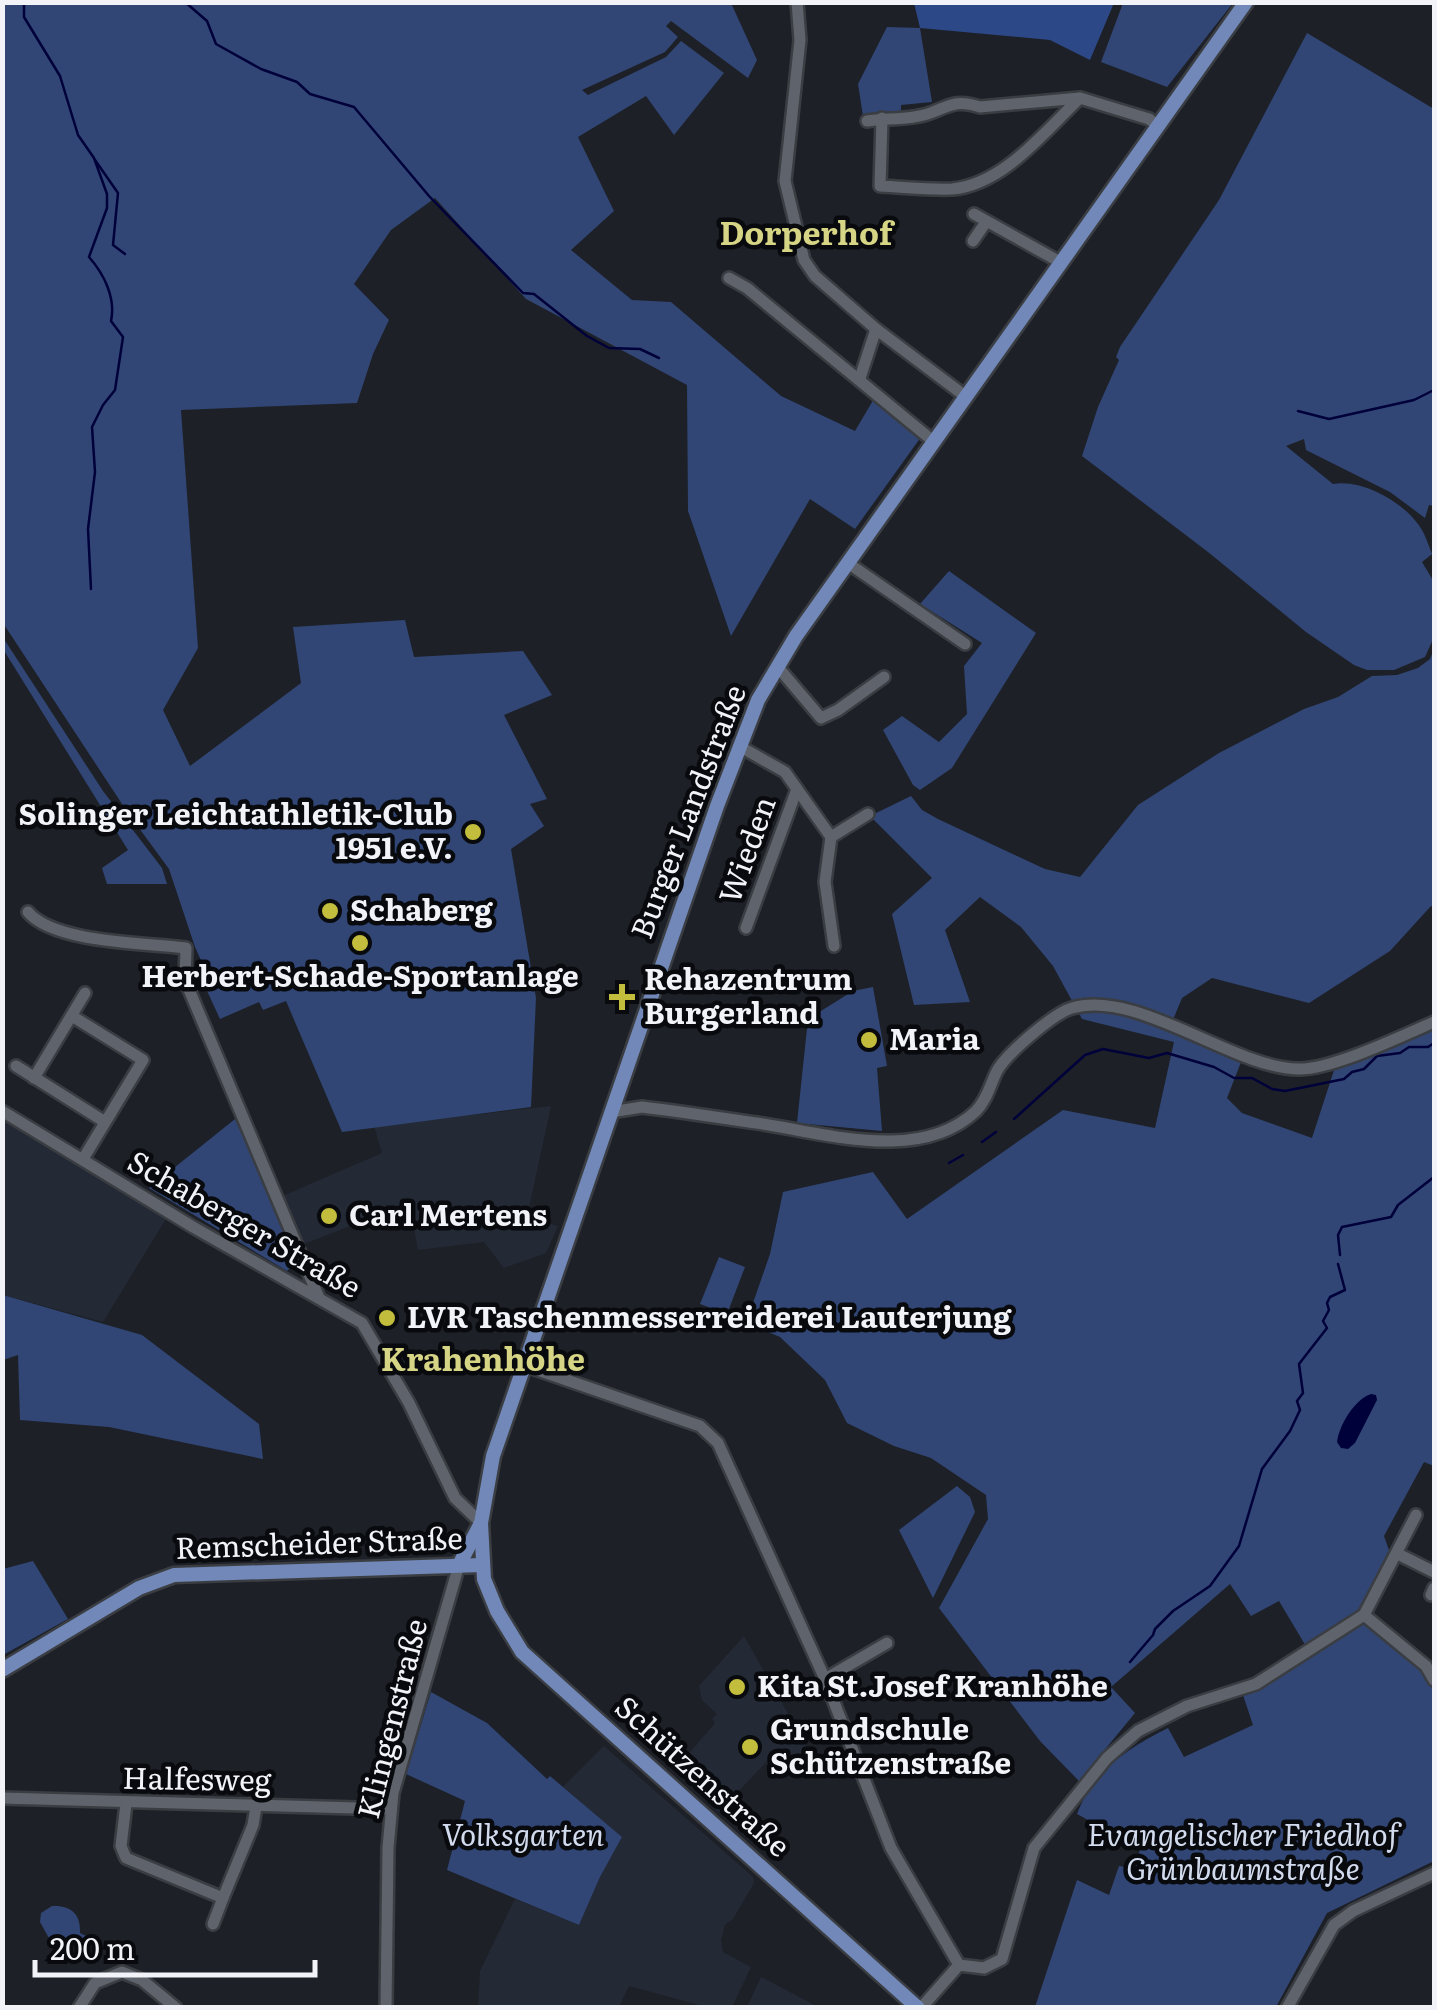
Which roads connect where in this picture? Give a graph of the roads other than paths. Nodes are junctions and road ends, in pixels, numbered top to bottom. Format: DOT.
graph roads {
  1 [pos="797,2"];
  2 [pos="1246,2"];
  3 [pos="1080,98"];
  4 [pos="882,118"];
  5 [pos="866,121"];
  6 [pos="1157,125"];
  7 [pos="974,214"];
  8 [pos="986,222"];
  9 [pos="973,241"];
  10 [pos="1060,262"];
  11 [pos="729,278"];
  12 [pos="876,330"];
  13 [pos="860,378"];
  14 [pos="965,396"];
  15 [pos="933,442"];
  16 [pos="848,562"];
  17 [pos="965,644"];
  18 [pos="777,666"];
  19 [pos="884,676"];
  20 [pos="739,746"];
  21 [pos="797,789"];
  22 [pos="868,814"];
  23 [pos="831,837"];
  24 [pos="28,912"];
  25 [pos="746,928"];
  26 [pos="834,946"];
  27 [pos="85,993"];
  28 [pos="72,1016"];
  29 [pos="1434,1022"];
  30 [pos="16,1066"];
  31 [pos="34,1078"];
  32 [pos="2,1111"];
  33 [pos="611,1112"];
  34 [pos="105,1122"];
  35 [pos="82,1159"];
  36 [pos="318,1298"];
  37 [pos="523,1365"];
  38 [pos="1416,1515"];
  39 [pos="481,1523"];
  40 [pos="1398,1554"];
  41 [pos="459,1565"];
  42 [pos="482,1565"];
  43 [pos="1434,1572"];
  44 [pos="1364,1615"];
  45 [pos="887,1643"];
  46 [pos="2,1670"];
  47 [pos="825,1678"];
  48 [pos="1434,1680"];
  49 [pos="2,1798"];
  50 [pos="126,1804"];
  51 [pos="256,1807"];
  52 [pos="391,1809"];
  53 [pos="1434,1873"];
  54 [pos="223,1898"];
  55 [pos="213,1924"];
  56 [pos="958,1964"];
  57 [pos="80,2008"];
  58 [pos="176,2008"];
  59 [pos="386,2008"];
  60 [pos="920,2008"];
  61 [pos="1288,2008"];
  1 -- 12 [label="street"];
  2 -- 6 [label="main road, Burger Landstraße"];
  3 -- 4 [label="street"];
  3 -- 4 [label="street"];
  3 -- 6 [label="street"];
  4 -- 5 [label="street"];
  6 -- 10 [label="main road, Burger Landstraße"];
  7 -- 8 [label="street"];
  8 -- 9 [label="street"];
  8 -- 10 [label="street"];
  10 -- 14 [label="main road, Burger Landstraße"];
  11 -- 13 [label="street"];
  12 -- 13 [label="street"];
  12 -- 14 [label="street"];
  13 -- 15 [label="street"];
  14 -- 15 [label="main road, Burger Landstraße"];
  15 -- 16 [label="main road, Burger Landstraße"];
  16 -- 17 [label="street"];
  16 -- 18 [label="main road, Burger Landstraße"];
  18 -- 19 [label="street"];
  18 -- 20 [label="main road, Burger Landstraße"];
  20 -- 21 [label="street, Wieden"];
  20 -- 33 [label="main road, Burger Landstraße"];
  21 -- 23 [label="street, Wieden"];
  21 -- 25 [label="street, Wieden"];
  22 -- 23 [label="street"];
  23 -- 26 [label="street"];
  24 -- 36 [label="street"];
  27 -- 28 [label="street"];
  28 -- 31 [label="street"];
  28 -- 34 [label="street"];
  29 -- 33 [label="street"];
  30 -- 31 [label="street"];
  31 -- 34 [label="street"];
  32 -- 35 [label="street, Schaberger Straße"];
  33 -- 37 [label="main road, Burger Landstraße"];
  34 -- 35 [label="street"];
  35 -- 36 [label="street, Schaberger Straße"];
  36 -- 39 [label="street, Schaberger Straße"];
  37 -- 39 [label="main road, Burger Landstraße"];
  37 -- 47 [label="street"];
  38 -- 40 [label="street"];
  39 -- 41 [label="main road, Burger Landstraße"];
  39 -- 42 [label="main road, Burger Landstraße"];
  40 -- 43 [label="street"];
  40 -- 44 [label="street"];
  41 -- 42 [label="main road, Remscheider Straße"];
  41 -- 46 [label="main road, Remscheider Straße"];
  41 -- 52 [label="street, Klingenstraße"];
  42 -- 60 [label="main road, Schützenstraße"];
  44 -- 48 [label="street"];
  44 -- 56 [label="street"];
  45 -- 47 [label="street"];
  47 -- 56 [label="street"];
  49 -- 50 [label="street, Halfesweg"];
  50 -- 51 [label="street, Halfesweg"];
  50 -- 54 [label="street"];
  51 -- 52 [label="street, Halfesweg"];
  51 -- 54 [label="street"];
  52 -- 59 [label="street, Klingenstraße"];
  53 -- 61 [label="street"];
  54 -- 55 [label="street"];
  56 -- 60 [label="street"];
  57 -- 58 [label="street"];
}
